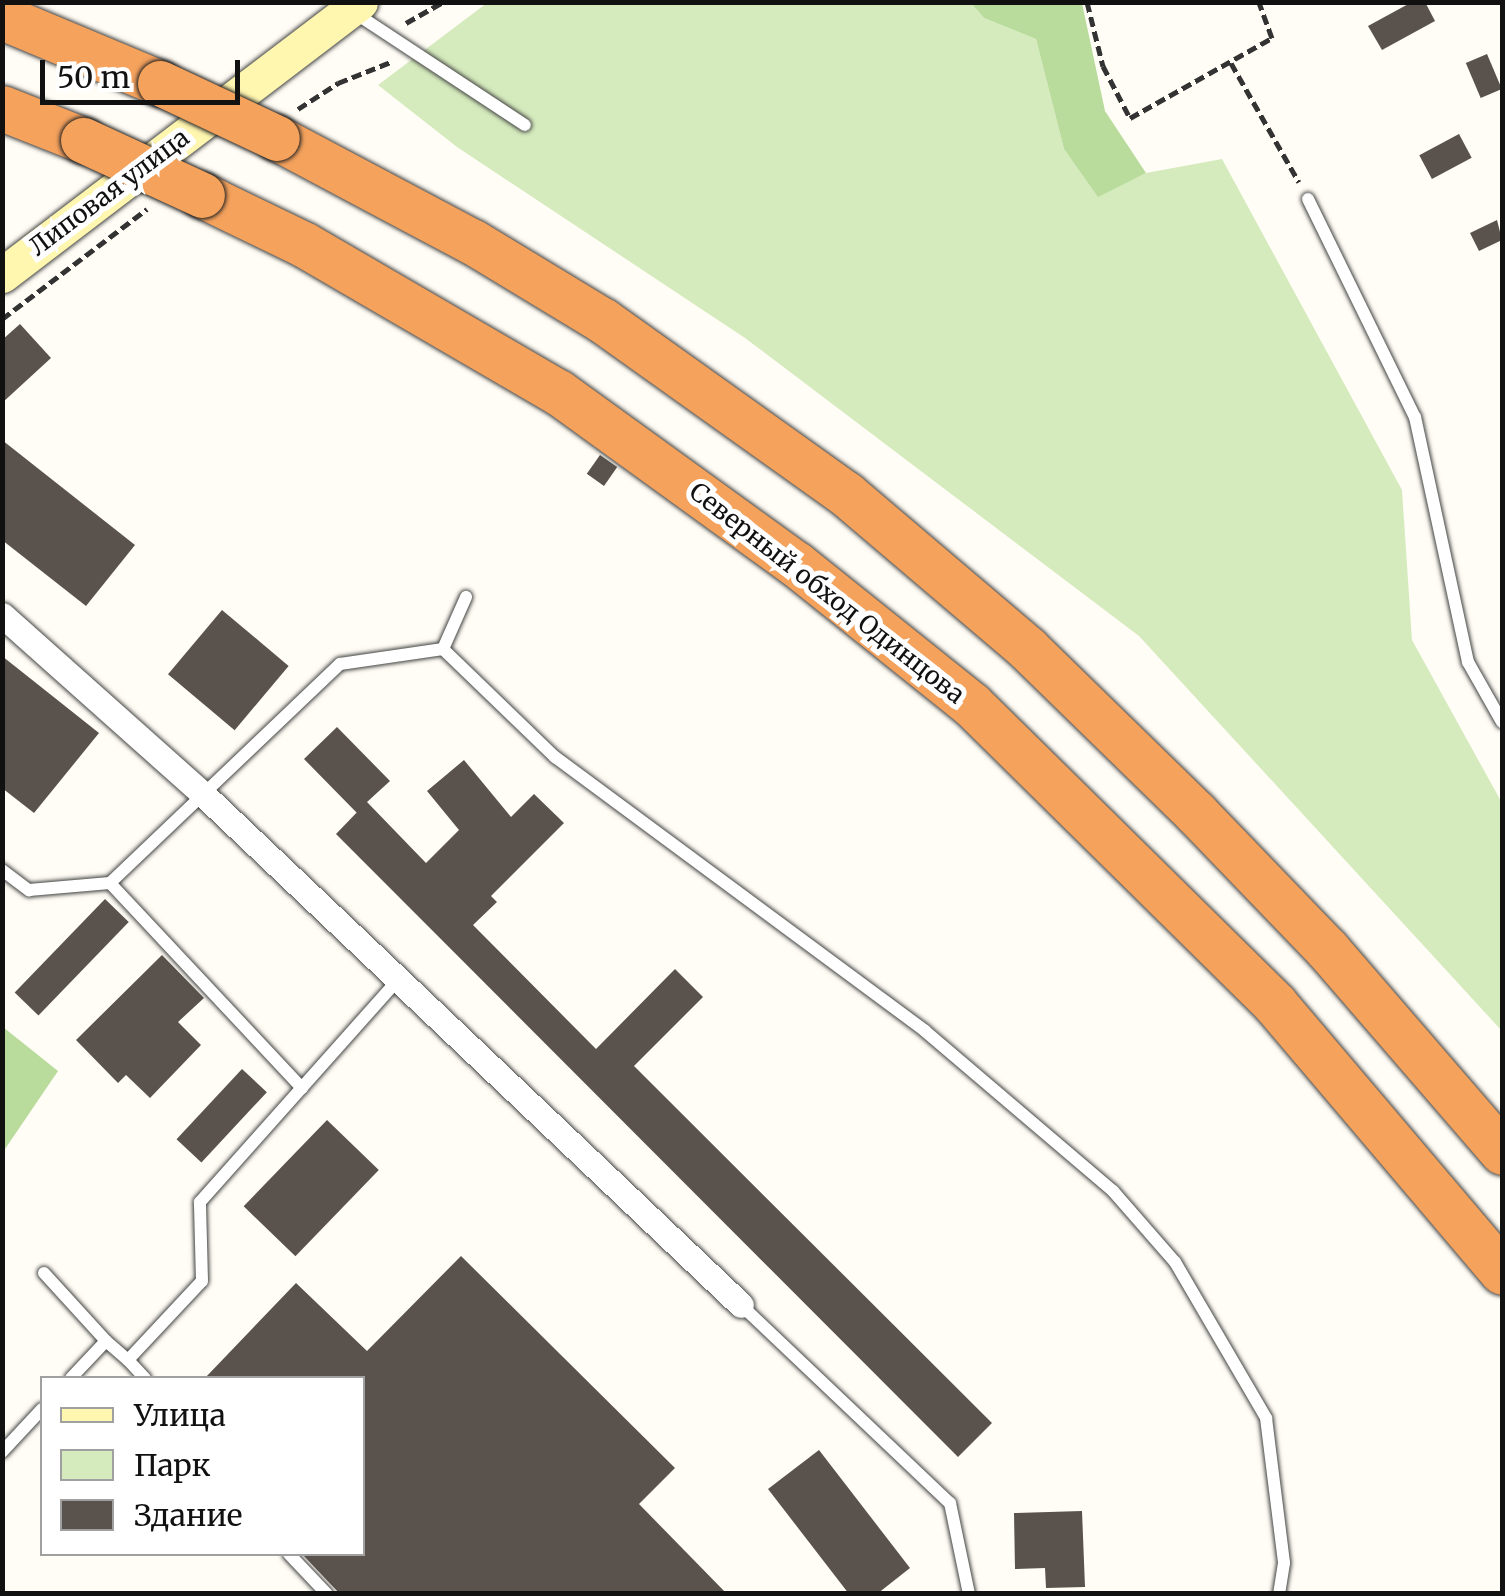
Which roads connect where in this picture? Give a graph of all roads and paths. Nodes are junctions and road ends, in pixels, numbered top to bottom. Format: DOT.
graph roads {
  1 [pos="443,2"];
  2 [pos="1087,2"];
  3 [pos="1260,2"];
  4 [pos="355,6"];
  5 [pos="2,17"];
  6 [pos="398,42"];
  7 [pos="1231,64"];
  8 [pos="2,108"];
  9 [pos="525,125"];
  10 [pos="283,126"];
  11 [pos="182,197"];
  12 [pos="1308,199"];
  13 [pos="2,275"];
  14 [pos="2,319"];
  15 [pos="466,597"];
  16 [pos="2,614"];
  17 [pos="443,649"];
  18 [pos="1502,722"];
  19 [pos="206,796"];
  20 [pos="2,870"];
  21 [pos="110,883"];
  22 [pos="398,979"];
  23 [pos="302,1088"];
  24 [pos="1502,1152"];
  25 [pos="1502,1272"];
  26 [pos="44,1273"];
  27 [pos="741,1305"];
  28 [pos="106,1340"];
  29 [pos="128,1360"];
  30 [pos="73,1376"];
  31 [pos="143,1376"];
  32 [pos="40,1411"];
  33 [pos="2,1452"];
  34 [pos="291,1556"];
  35 [pos="327,1594"];
  36 [pos="969,1594"];
  37 [pos="1278,1594"];
  1 -- 6 [label="path"];
  2 -- 7 [label="path"];
  3 -- 7 [label="path"];
  4 -- 6 [label="lane"];
  4 -- 13 [label="street, Липовая улица"];
  5 -- 10 [label="highway, bridge"];
  6 -- 9 [label="lane"];
  6 -- 10 [label="path"];
  7 -- 12 [label="path"];
  8 -- 11 [label="highway, Северный обход Одинцова, bridge"];
  10 -- 24 [label="highway"];
  11 -- 14 [label="path"];
  11 -- 25 [label="highway, Северный обход Одинцова"];
  12 -- 18 [label="lane"];
  15 -- 17 [label="lane"];
  16 -- 19 [label="street"];
  17 -- 19 [label="lane"];
  17 -- 37 [label="lane"];
  19 -- 21 [label="lane"];
  19 -- 22 [label="street"];
  20 -- 21 [label="lane"];
  21 -- 23 [label="lane"];
  22 -- 23 [label="lane"];
  22 -- 27 [label="street"];
  23 -- 29 [label="lane"];
  26 -- 28 [label="lane"];
  27 -- 36 [label="lane"];
  28 -- 29 [label="lane"];
  28 -- 30 [label="lane"];
  29 -- 31 [label="lane"];
  32 -- 33 [label="lane"];
  34 -- 35 [label="lane"];
}
